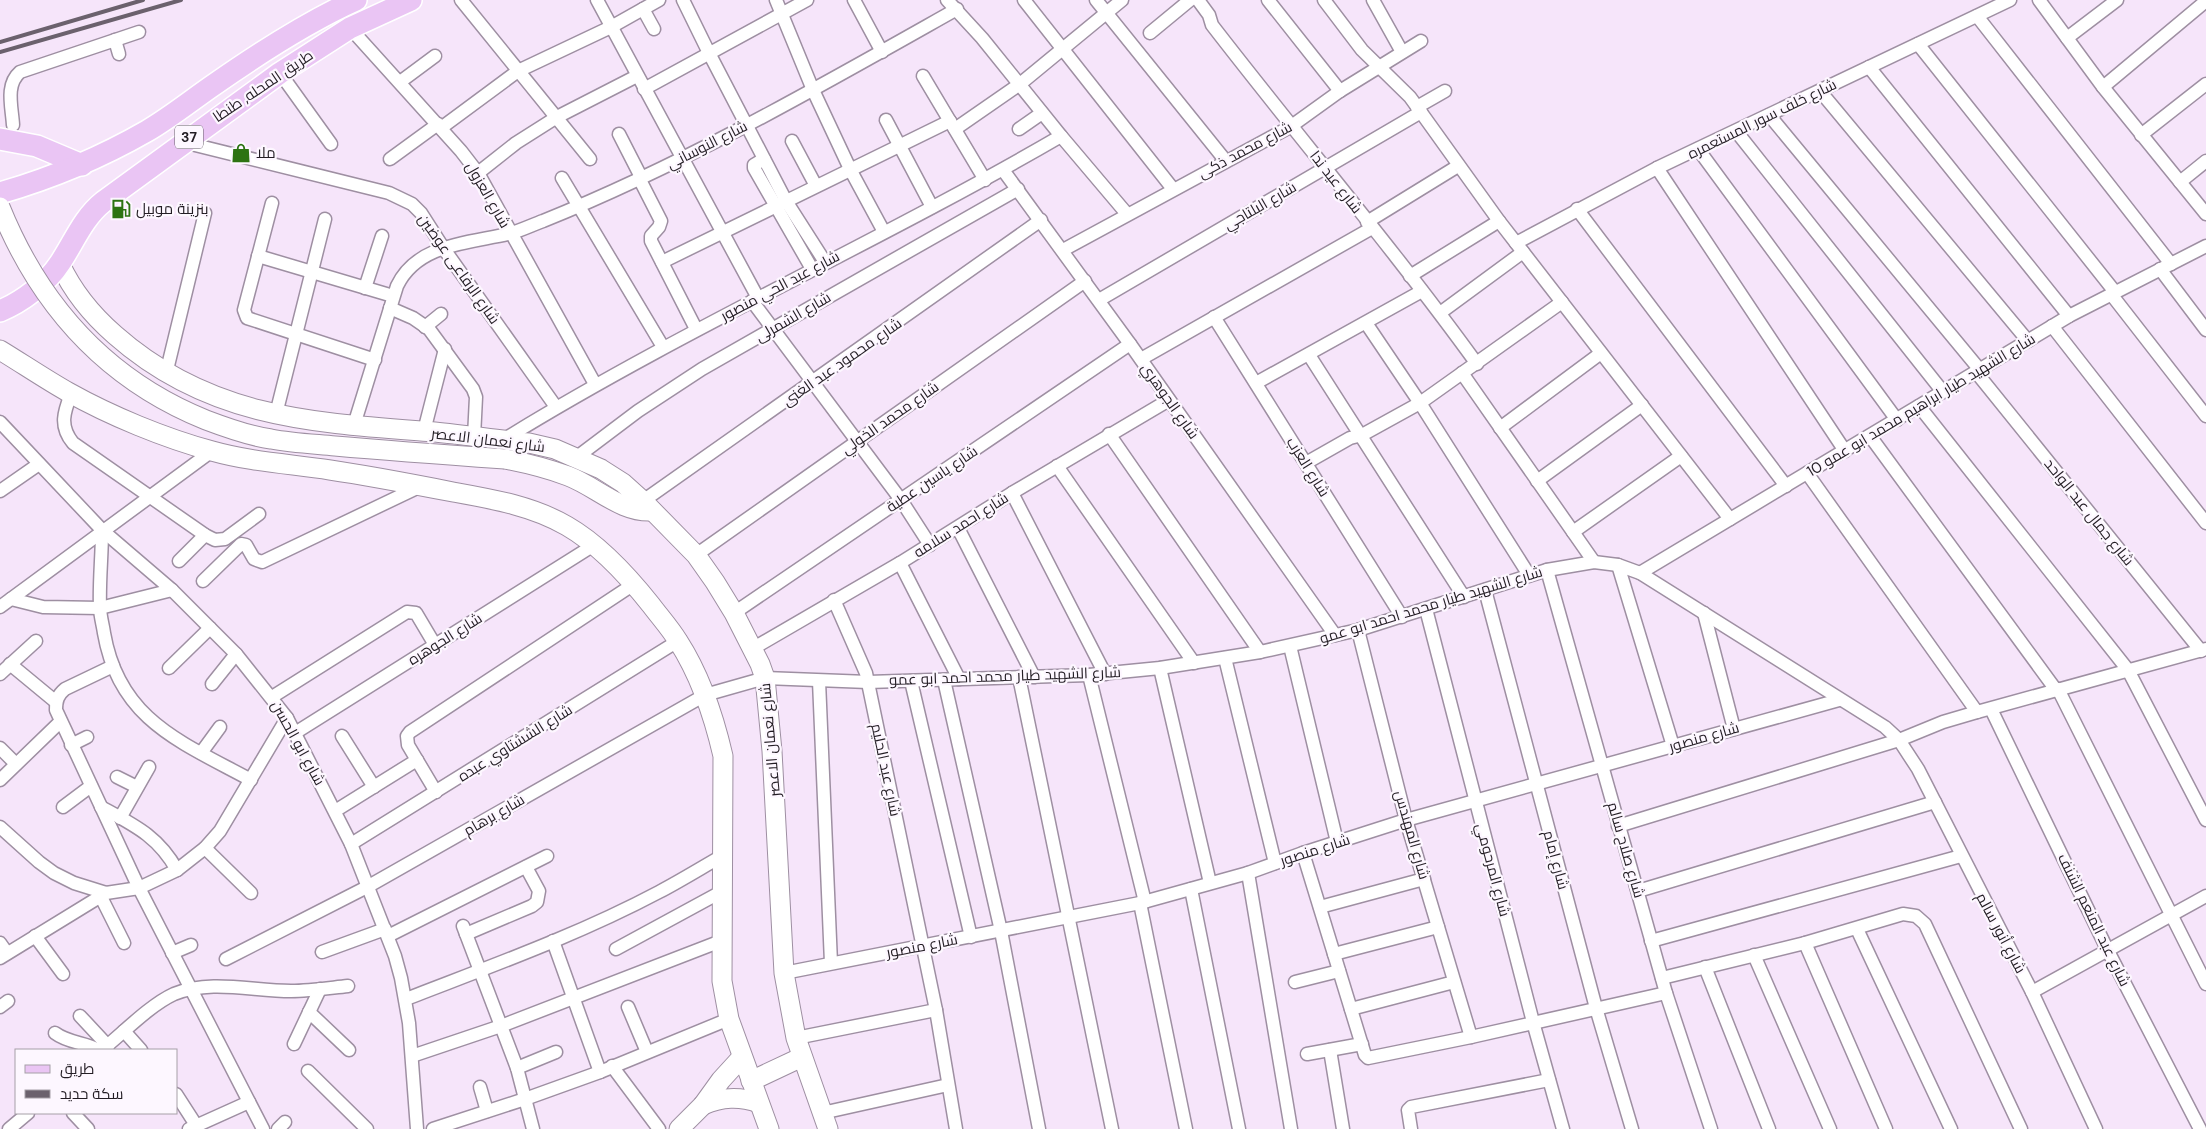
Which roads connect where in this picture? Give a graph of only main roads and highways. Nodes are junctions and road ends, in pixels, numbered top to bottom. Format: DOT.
graph roads {
  1 [pos="356,0"];
  2 [pos="411,0"];
  3 [pos="6,132"];
  4 [pos="82,165"];
  5 [pos="0,193"];
  6 [pos="0,207"];
  7 [pos="60,264"];
  8 [pos="0,311"];
  9 [pos="0,350"];
  10 [pos="504,449"];
  11 [pos="648,506"];
  12 [pos="742,1057"];
  13 [pos="802,1057"];
  14 [pos="751,1080"];
  15 [pos="759,1103"];
  16 [pos="702,1106"];
  17 [pos="825,1121"];
  18 [pos="679,1129"];
  19 [pos="769,1129"];
  1 -- 4 [label="main road, طريق المحله, طنطا / 37"];
  2 -- 7 [label="main road, طريق المحله, طنطا / 37"];
  3 -- 4 [label="main road"];
  4 -- 5 [label="main road, طريق المحله, طنطا / 37"];
  6 -- 10 [label="main road, bridge"];
  7 -- 8 [label="main road, طريق المحله, طنطا / 37"];
  7 -- 10 [label="main road, شارع نعمان الاعصر"];
  9 -- 12 [label="main road"];
  10 -- 11 [label="main road"];
  10 -- 11 [label="main road, شارع نعمان الاعصر"];
  11 -- 13 [label="main road, شارع نعمان الاعصر"];
  12 -- 14 [label="main road"];
  12 -- 16 [label="main road"];
  13 -- 14 [label="main road"];
  13 -- 17 [label="main road, شارع نعمان الاعصر"];
  14 -- 15 [label="main road"];
  15 -- 16 [label="main road"];
  15 -- 19 [label="main road"];
  16 -- 18 [label="main road"];
}
